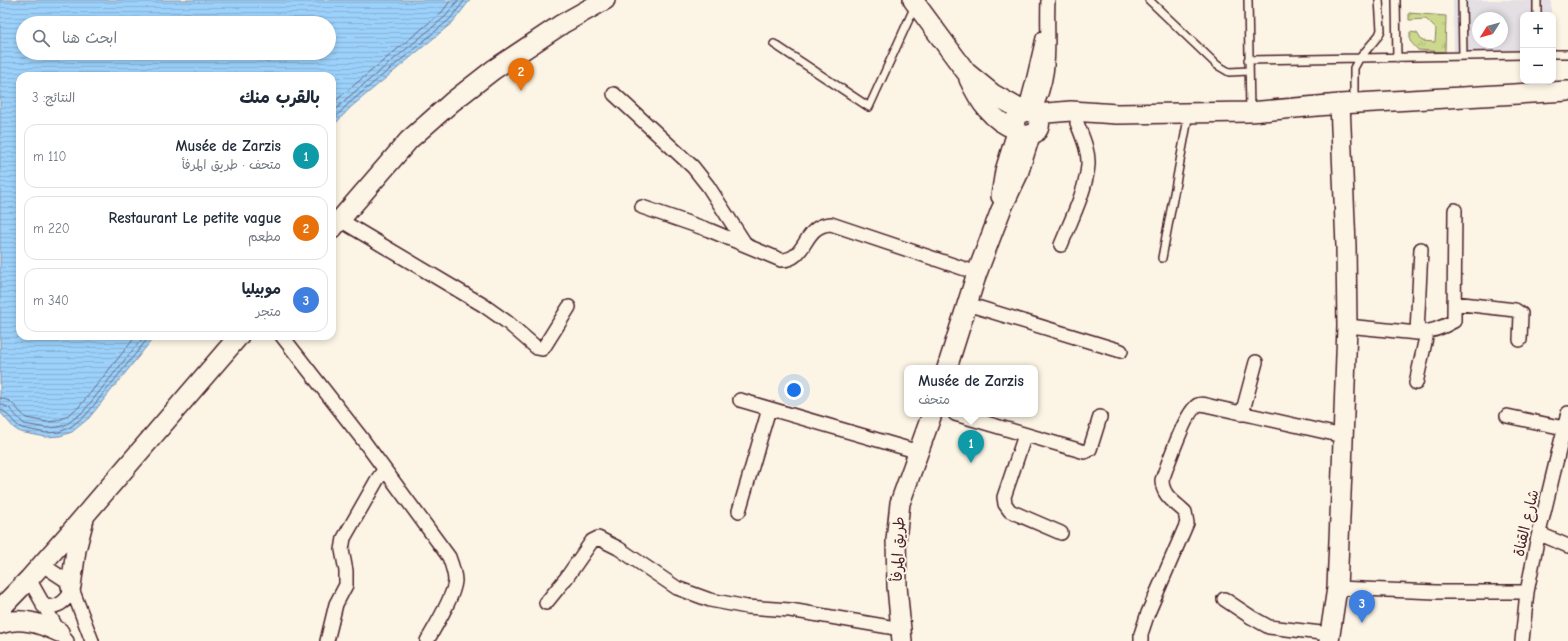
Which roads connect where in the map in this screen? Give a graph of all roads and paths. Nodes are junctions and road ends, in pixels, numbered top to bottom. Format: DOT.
graph roads {
  1 [pos="605,0"];
  2 [pos="1048,0"];
  3 [pos="1149,0"];
  4 [pos="1248,0"];
  5 [pos="1379,0"];
  6 [pos="1396,0"];
  7 [pos="1462,0"];
  8 [pos="1537,0"];
  9 [pos="916,1"];
  10 [pos="1537,12"];
  11 [pos="774,44"];
  12 [pos="1556,54"];
  13 [pos="1568,54"];
  14 [pos="1520,55"];
  15 [pos="1463,56"];
  16 [pos="1396,58"];
  17 [pos="1359,59"];
  18 [pos="1248,60"];
  19 [pos="966,72"];
  20 [pos="1248,72"];
  21 [pos="1568,91"];
  22 [pos="614,94"];
  23 [pos="1347,104"];
  24 [pos="986,109"];
  25 [pos="1250,112"];
  26 [pos="1189,113"];
  27 [pos="1117,114"];
  28 [pos="1027,122"];
  29 [pos="1077,123"];
  30 [pos="1005,171"];
  31 [pos="642,207"];
  32 [pos="1001,210"];
  33 [pos="1455,210"];
  34 [pos="336,224"];
  35 [pos="746,245"];
  36 [pos="1061,245"];
  37 [pos="1421,249"];
  38 [pos="1162,258"];
  39 [pos="977,273"];
  40 [pos="1454,303"];
  41 [pos="967,304"];
  42 [pos="569,307"];
  43 [pos="1347,326"];
  44 [pos="1422,333"];
  45 [pos="236,340"];
  46 [pos="285,340"];
  47 [pos="1520,340"];
  48 [pos="1121,351"];
  49 [pos="1256,362"];
  50 [pos="948,365"];
  51 [pos="1416,383"];
  52 [pos="740,400"];
  53 [pos="769,408"];
  54 [pos="1568,413"];
  55 [pos="1242,414"];
  56 [pos="1507,416"];
  57 [pos="931,417"];
  58 [pos="965,417"];
  59 [pos="1100,417"];
  60 [pos="1564,428"];
  61 [pos="1025,435"];
  62 [pos="1343,436"];
  63 [pos="919,452"];
  64 [pos="384,470"];
  65 [pos="739,511"];
  66 [pos="85,515"];
  67 [pos="1061,533"];
  68 [pos="1540,534"];
  69 [pos="1568,546"];
  70 [pos="42,564"];
  71 [pos="28,579"];
  72 [pos="71,588"];
  73 [pos="1337,588"];
  74 [pos="1527,592"];
  75 [pos="1224,599"];
  76 [pos="546,603"];
  77 [pos="43,606"];
  78 [pos="0,609"];
  79 [pos="0,624"];
  80 [pos="902,635"];
  81 [pos="64,637"];
  82 [pos="1329,637"];
  83 [pos="92,641"];
  84 [pos="327,641"];
  85 [pos="427,641"];
  86 [pos="1141,641"];
  87 [pos="1522,641"];
  1 -- 34 [label="street"];
  2 -- 28 [label="street"];
  3 -- 20 [label="lane"];
  4 -- 18 [label="lane"];
  5 -- 17 [label="lane"];
  6 -- 16 [label="lane"];
  7 -- 15 [label="lane"];
  8 -- 10 [label="lane"];
  9 -- 11 [label="lane"];
  9 -- 19 [label="street"];
  12 -- 13 [label="lane"];
  14 -- 15 [label="lane"];
  15 -- 16 [label="lane"];
  16 -- 17 [label="lane"];
  17 -- 18 [label="lane"];
  17 -- 23 [label="lane"];
  18 -- 20 [label="lane"];
  19 -- 24 [label="street"];
  19 -- 28 [label="street"];
  20 -- 25 [label="lane"];
  21 -- 23 [label="street"];
  22 -- 35 [label="street"];
  23 -- 25 [label="street"];
  23 -- 43 [label="street"];
  24 -- 28 [label="street"];
  24 -- 30 [label="street"];
  25 -- 26 [label="street"];
  26 -- 27 [label="street"];
  26 -- 38 [label="lane"];
  27 -- 28 [label="street"];
  27 -- 29 [label="street"];
  28 -- 29 [label="street"];
  28 -- 30 [label="street"];
  28 -- 32 [label="street"];
  29 -- 36 [label="street"];
  30 -- 32 [label="street"];
  31 -- 35 [label="street"];
  32 -- 39 [label="street"];
  33 -- 40 [label="street"];
  34 -- 42 [label="street"];
  35 -- 39 [label="street"];
  37 -- 44 [label="street"];
  39 -- 41 [label="street"];
  40 -- 44 [label="street"];
  40 -- 47 [label="street"];
  41 -- 48 [label="street"];
  41 -- 50 [label="street"];
  43 -- 44 [label="street"];
  43 -- 62 [label="street"];
  44 -- 51 [label="street"];
  45 -- 66 [label="street"];
  46 -- 64 [label="street"];
  49 -- 55 [label="street"];
  52 -- 53 [label="street"];
  53 -- 63 [label="street"];
  53 -- 65 [label="street"];
  54 -- 60 [label="street, شارع القناة"];
  55 -- 62 [label="street"];
  55 -- 86 [label="street"];
  56 -- 60 [label="street"];
  57 -- 63 [label="street, طريق المرفأ"];
  58 -- 61 [label="street"];
  59 -- 61 [label="street"];
  60 -- 68 [label="street, شارع القناة"];
  61 -- 67 [label="street"];
  62 -- 73 [label="street"];
  63 -- 80 [label="street, طريق المرفأ"];
  64 -- 84 [label="street"];
  64 -- 85 [label="street"];
  66 -- 70 [label="street"];
  66 -- 72 [label="street"];
  68 -- 69 [label="street"];
  68 -- 74 [label="street, شارع القناة"];
  70 -- 71 [label="street"];
  70 -- 72 [label="street"];
  71 -- 77 [label="street"];
  71 -- 78 [label="street"];
  72 -- 77 [label="street"];
  72 -- 83 [label="street"];
  73 -- 74 [label="street"];
  73 -- 82 [label="street"];
  74 -- 87 [label="street, شارع القناة"];
  75 -- 82 [label="street"];
  76 -- 80 [label="street"];
  77 -- 81 [label="street"];
  79 -- 81 [label="street"];
}
